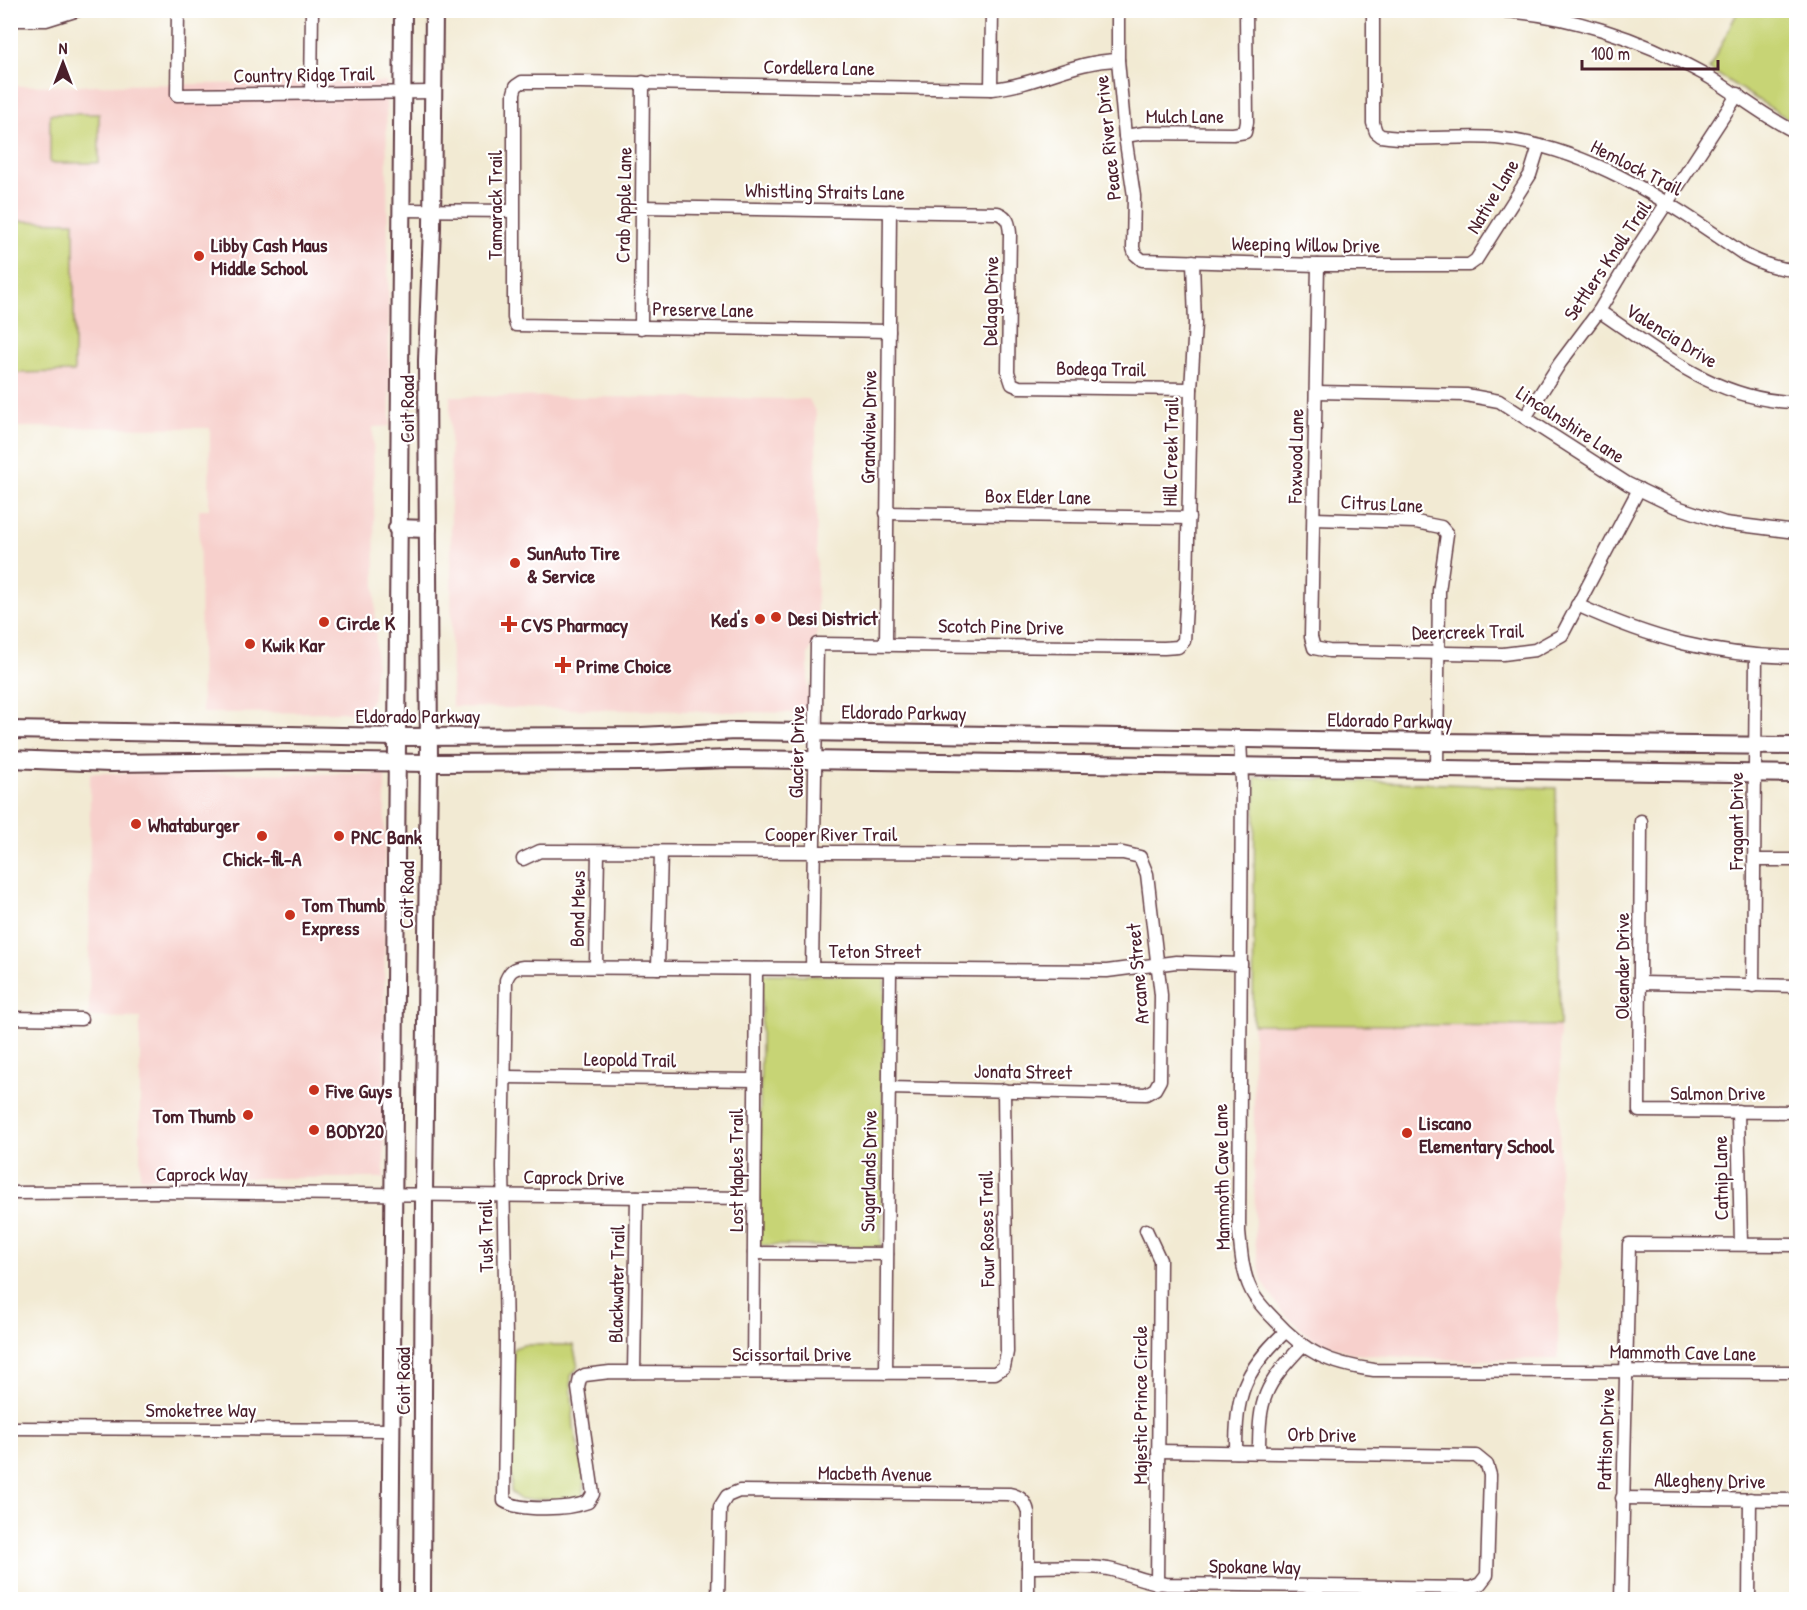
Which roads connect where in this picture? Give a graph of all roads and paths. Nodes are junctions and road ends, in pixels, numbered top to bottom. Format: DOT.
graph roads {
  1 [pos="78,10"];
  2 [pos="178,10"];
  3 [pos="312,10"];
  4 [pos="403,10"];
  5 [pos="434,10"];
  6 [pos="992,10"];
  7 [pos="1118,10"];
  8 [pos="1246,10"];
  9 [pos="1373,10"];
  10 [pos="1491,10"];
  11 [pos="46,15"];
  12 [pos="10,20"];
  13 [pos="1118,60"];
  14 [pos="643,82"];
  15 [pos="516,86"];
  16 [pos="991,89"];
  17 [pos="433,92"];
  18 [pos="402,93"];
  19 [pos="311,94"];
  20 [pos="1738,94"];
  21 [pos="1797,132"];
  22 [pos="1125,136"];
  23 [pos="1539,146"];
  24 [pos="1669,202"];
  25 [pos="642,207"];
  26 [pos="401,210"];
  27 [pos="432,210"];
  28 [pos="513,211"];
  29 [pos="890,211"];
  30 [pos="1007,219"];
  31 [pos="1140,259"];
  32 [pos="1193,261"];
  33 [pos="1472,263"];
  34 [pos="1318,265"];
  35 [pos="1797,270"];
  36 [pos="1599,311"];
  37 [pos="516,325"];
  38 [pos="641,328"];
  39 [pos="889,331"];
  40 [pos="399,361"];
  41 [pos="427,361"];
  42 [pos="1012,384"];
  43 [pos="1191,389"];
  44 [pos="1316,392"];
  45 [pos="1797,402"];
  46 [pos="1526,416"];
  47 [pos="1639,489"];
  48 [pos="886,513"];
  49 [pos="1189,518"];
  50 [pos="1314,519"];
  51 [pos="397,528"];
  52 [pos="428,529"];
  53 [pos="1797,532"];
  54 [pos="1577,605"];
  55 [pos="817,644"];
  56 [pos="886,644"];
  57 [pos="1183,644"];
  58 [pos="1314,648"];
  59 [pos="1439,652"];
  60 [pos="1756,657"];
  61 [pos="1797,657"];
  62 [pos="10,730"];
  63 [pos="817,732"];
  64 [pos="186,734"];
  65 [pos="428,736"];
  66 [pos="641,736"];
  67 [pos="396,737"];
  68 [pos="1240,739"];
  69 [pos="1437,742"];
  70 [pos="1755,745"];
  71 [pos="1797,746"];
  72 [pos="10,759"];
  73 [pos="816,760"];
  74 [pos="186,762"];
  75 [pos="397,762"];
  76 [pos="642,762"];
  77 [pos="429,763"];
  78 [pos="1242,766"];
  79 [pos="1437,769"];
  80 [pos="1754,774"];
  81 [pos="1797,774"];
  82 [pos="1641,821"];
  83 [pos="598,852"];
  84 [pos="661,852"];
  85 [pos="814,852"];
  86 [pos="1140,856"];
  87 [pos="523,860"];
  88 [pos="1755,860"];
  89 [pos="1797,860"];
  90 [pos="1241,964"];
  91 [pos="1158,965"];
  92 [pos="596,967"];
  93 [pos="658,968"];
  94 [pos="756,969"];
  95 [pos="812,969"];
  96 [pos="890,970"];
  97 [pos="510,972"];
  98 [pos="1641,983"];
  99 [pos="1753,986"];
  100 [pos="1797,986"];
  101 [pos="10,1018"];
  102 [pos="81,1019"];
  103 [pos="505,1077"];
  104 [pos="755,1080"];
  105 [pos="889,1088"];
  106 [pos="1155,1089"];
  107 [pos="1004,1090"];
  108 [pos="1639,1111"];
  109 [pos="1738,1111"];
  110 [pos="1797,1112"];
  111 [pos="10,1193"];
  112 [pos="394,1194"];
  113 [pos="424,1194"];
  114 [pos="503,1195"];
  115 [pos="637,1197"];
  116 [pos="754,1198"];
  117 [pos="1146,1230"];
  118 [pos="1740,1244"];
  119 [pos="1797,1245"];
  120 [pos="754,1252"];
  121 [pos="887,1254"];
  122 [pos="1285,1332"];
  123 [pos="1302,1346"];
  124 [pos="1004,1366"];
  125 [pos="1627,1371"];
  126 [pos="634,1372"];
  127 [pos="753,1372"];
  128 [pos="1797,1372"];
  129 [pos="886,1373"];
  130 [pos="10,1428"];
  131 [pos="392,1430"];
  132 [pos="1158,1451"];
  133 [pos="1236,1452"];
  134 [pos="1259,1452"];
  135 [pos="1622,1498"];
  136 [pos="1750,1499"];
  137 [pos="1797,1500"];
  138 [pos="588,1502"];
  139 [pos="1028,1567"];
  140 [pos="1483,1582"];
  141 [pos="1157,1584"];
  142 [pos="1423,1594"];
  143 [pos="390,1599"];
  144 [pos="422,1599"];
  145 [pos="718,1599"];
  146 [pos="1028,1599"];
  147 [pos="1622,1599"];
  148 [pos="1749,1599"];
  1 -- 11 [label="street"];
  2 -- 19 [label="street, Country Ridge Trail"];
  3 -- 19 [label="street"];
  4 -- 18 [label="main road, Coit Road"];
  5 -- 17 [label="main road, Coit Road"];
  6 -- 16 [label="street"];
  7 -- 13 [label="street, Peace River Drive"];
  8 -- 22 [label="street, Mulch Lane"];
  9 -- 23 [label="street, Hemlock Trail"];
  10 -- 20 [label="street"];
  11 -- 12 [label="street"];
  13 -- 16 [label="street, Cordellera Lane"];
  13 -- 22 [label="street, Peace River Drive"];
  14 -- 15 [label="street, Cordellera Lane"];
  14 -- 16 [label="street, Cordellera Lane"];
  14 -- 25 [label="street, Crab Apple Lane"];
  15 -- 28 [label="street, Tamarack Trail"];
  17 -- 18 [label="street, Country Ridge Trail"];
  17 -- 27 [label="main road, Coit Road"];
  18 -- 19 [label="street, Country Ridge Trail"];
  18 -- 26 [label="main road, Coit Road"];
  20 -- 21 [label="street"];
  20 -- 24 [label="street, Settlers Knoll Trail"];
  22 -- 31 [label="street, Peace River Drive"];
  23 -- 24 [label="street, Hemlock Trail"];
  23 -- 33 [label="street, Native Lane"];
  24 -- 35 [label="street, Hemlock Trail"];
  24 -- 36 [label="street, Settlers Knoll Trail"];
  25 -- 29 [label="street, Whistling Straits Lane"];
  25 -- 38 [label="street, Crab Apple Lane"];
  26 -- 27 [label="street"];
  26 -- 40 [label="main road, Coit Road"];
  27 -- 28 [label="street"];
  27 -- 41 [label="main road, Coit Road"];
  28 -- 37 [label="street, Tamarack Trail"];
  29 -- 30 [label="street, Whistling Straits Lane"];
  29 -- 39 [label="street, Grandview Drive"];
  30 -- 42 [label="street, Delaga Drive"];
  31 -- 32 [label="street, Weeping Willow Drive"];
  32 -- 34 [label="street, Weeping Willow Drive"];
  32 -- 43 [label="street, Hill Creek Trail"];
  33 -- 34 [label="street, Weeping Willow Drive"];
  34 -- 44 [label="street, Foxwood Lane"];
  36 -- 45 [label="street, Valencia Drive"];
  36 -- 46 [label="street, Settlers Knoll Trail"];
  37 -- 38 [label="street, Preserve Lane"];
  38 -- 39 [label="street, Preserve Lane"];
  39 -- 48 [label="street, Grandview Drive"];
  40 -- 41 [label="main road"];
  40 -- 51 [label="main road, Coit Road"];
  41 -- 52 [label="main road, Coit Road"];
  42 -- 43 [label="street, Bodega Trail"];
  43 -- 49 [label="street, Hill Creek Trail"];
  44 -- 46 [label="street, Lincolnshire Lane"];
  44 -- 50 [label="street, Foxwood Lane"];
  46 -- 47 [label="street, Lincolnshire Lane"];
  47 -- 53 [label="street, Lincolnshire Lane"];
  47 -- 54 [label="street, Deercreek Trail"];
  48 -- 49 [label="street, Box Elder Lane"];
  48 -- 56 [label="street, Grandview Drive"];
  49 -- 57 [label="street, Hill Creek Trail"];
  50 -- 58 [label="street, Foxwood Lane"];
  50 -- 59 [label="street, Citrus Lane"];
  51 -- 52 [label="main road"];
  51 -- 67 [label="main road, Coit Road"];
  52 -- 65 [label="main road, Coit Road"];
  54 -- 59 [label="street, Deercreek Trail"];
  54 -- 60 [label="street"];
  55 -- 56 [label="street, Scotch Pine Drive"];
  55 -- 63 [label="street, Glacier Drive"];
  56 -- 57 [label="street, Scotch Pine Drive"];
  58 -- 59 [label="street, Deercreek Trail"];
  59 -- 69 [label="street"];
  60 -- 61 [label="street"];
  60 -- 70 [label="street, Fragant Drive"];
  62 -- 64 [label="main road, Eldorado Parkway"];
  63 -- 66 [label="main road, Eldorado Parkway"];
  63 -- 68 [label="main road, Eldorado Parkway"];
  63 -- 73 [label="street, Glacier Drive"];
  64 -- 67 [label="main road, Eldorado Parkway"];
  64 -- 74 [label="main road"];
  65 -- 66 [label="main road, Eldorado Parkway"];
  65 -- 67 [label="main road, Eldorado Parkway"];
  65 -- 77 [label="main road, Coit Road"];
  66 -- 76 [label="main road"];
  67 -- 75 [label="main road, Coit Road"];
  68 -- 69 [label="main road, Eldorado Parkway"];
  68 -- 78 [label="street, Mammoth Cave Lane"];
  69 -- 70 [label="main road, Eldorado Parkway"];
  69 -- 79 [label="street"];
  70 -- 71 [label="main road, Eldorado Parkway"];
  70 -- 80 [label="street, Fragant Drive"];
  72 -- 74 [label="main road"];
  73 -- 76 [label="main road"];
  73 -- 78 [label="main road"];
  73 -- 85 [label="street, Glacier Drive"];
  74 -- 75 [label="main road"];
  75 -- 77 [label="main road"];
  75 -- 112 [label="main road, Coit Road"];
  76 -- 77 [label="main road"];
  77 -- 113 [label="main road, Coit Road"];
  78 -- 79 [label="main road"];
  78 -- 90 [label="street, Mammoth Cave Lane"];
  79 -- 80 [label="main road"];
  80 -- 81 [label="main road"];
  80 -- 88 [label="street, Fragant Drive"];
  82 -- 98 [label="street, Oleander Drive"];
  83 -- 84 [label="street, Cooper River Trail"];
  83 -- 87 [label="street, Cooper River Trail"];
  83 -- 92 [label="street, Bond Mews"];
  84 -- 85 [label="street, Cooper River Trail"];
  84 -- 93 [label="street"];
  85 -- 86 [label="street, Cooper River Trail"];
  85 -- 95 [label="street, Glacier Drive"];
  86 -- 91 [label="street, Arcane Street"];
  88 -- 89 [label="street"];
  88 -- 99 [label="street, Fragant Drive"];
  90 -- 91 [label="street, Teton Street"];
  90 -- 122 [label="street, Mammoth Cave Lane"];
  91 -- 96 [label="street, Teton Street"];
  91 -- 106 [label="street, Arcane Street"];
  92 -- 93 [label="street, Teton Street"];
  92 -- 97 [label="street, Teton Street"];
  93 -- 94 [label="street, Teton Street"];
  94 -- 95 [label="street, Teton Street"];
  94 -- 104 [label="street, Lost Maples Trail"];
  95 -- 96 [label="street, Teton Street"];
  96 -- 105 [label="street, Sugarlands Drive"];
  97 -- 103 [label="street, Tusk Trail"];
  98 -- 99 [label="street"];
  98 -- 108 [label="street, Oleander Drive"];
  99 -- 100 [label="street"];
  101 -- 102 [label="street"];
  103 -- 104 [label="street, Leopold Trail"];
  103 -- 114 [label="street, Tusk Trail"];
  104 -- 116 [label="street, Lost Maples Trail"];
  105 -- 107 [label="street, Jonata Street"];
  105 -- 121 [label="street, Sugarlands Drive"];
  106 -- 107 [label="street, Jonata Street"];
  107 -- 124 [label="street, Four Roses Trail"];
  108 -- 109 [label="street, Salmon Drive"];
  109 -- 110 [label="street, Salmon Drive"];
  109 -- 118 [label="street, Catnip Lane"];
  111 -- 112 [label="street, Caprock Way"];
  112 -- 113 [label="street, Caprock Drive"];
  112 -- 131 [label="main road, Coit Road"];
  113 -- 114 [label="street, Caprock Drive"];
  113 -- 144 [label="main road, Coit Road"];
  114 -- 115 [label="street, Caprock Drive"];
  114 -- 138 [label="street, Tusk Trail"];
  115 -- 116 [label="street, Caprock Drive"];
  115 -- 126 [label="street, Blackwater Trail"];
  116 -- 120 [label="street, Lost Maples Trail"];
  117 -- 132 [label="street, Majestic Prince Circle"];
  118 -- 119 [label="street"];
  118 -- 125 [label="street, Pattison Drive"];
  120 -- 121 [label="street"];
  120 -- 127 [label="street, Lost Maples Trail"];
  121 -- 129 [label="street, Sugarlands Drive"];
  122 -- 123 [label="street, Mammoth Cave Lane"];
  122 -- 133 [label="street"];
  123 -- 125 [label="street, Mammoth Cave Lane"];
  123 -- 134 [label="street"];
  124 -- 129 [label="street, Scissortail Drive"];
  125 -- 128 [label="street, Mammoth Cave Lane"];
  125 -- 135 [label="street, Pattison Drive"];
  126 -- 127 [label="street, Scissortail Drive"];
  126 -- 138 [label="street, Scissortail Drive"];
  127 -- 129 [label="street, Scissortail Drive"];
  130 -- 131 [label="street, Smoketree Way"];
  131 -- 143 [label="main road, Coit Road"];
  132 -- 133 [label="street, Orb Drive"];
  132 -- 141 [label="street, Majestic Prince Circle"];
  133 -- 134 [label="street, Orb Drive"];
  134 -- 140 [label="street, Orb Drive"];
  135 -- 136 [label="street, Allegheny Drive"];
  135 -- 147 [label="street, Pattison Drive"];
  136 -- 137 [label="street, Allegheny Drive"];
  136 -- 148 [label="street"];
  139 -- 141 [label="street, Spokane Way"];
  139 -- 145 [label="street, Macbeth Avenue"];
  139 -- 146 [label="street"];
  140 -- 142 [label="street, Spokane Way"];
  141 -- 142 [label="street, Spokane Way"];
}
